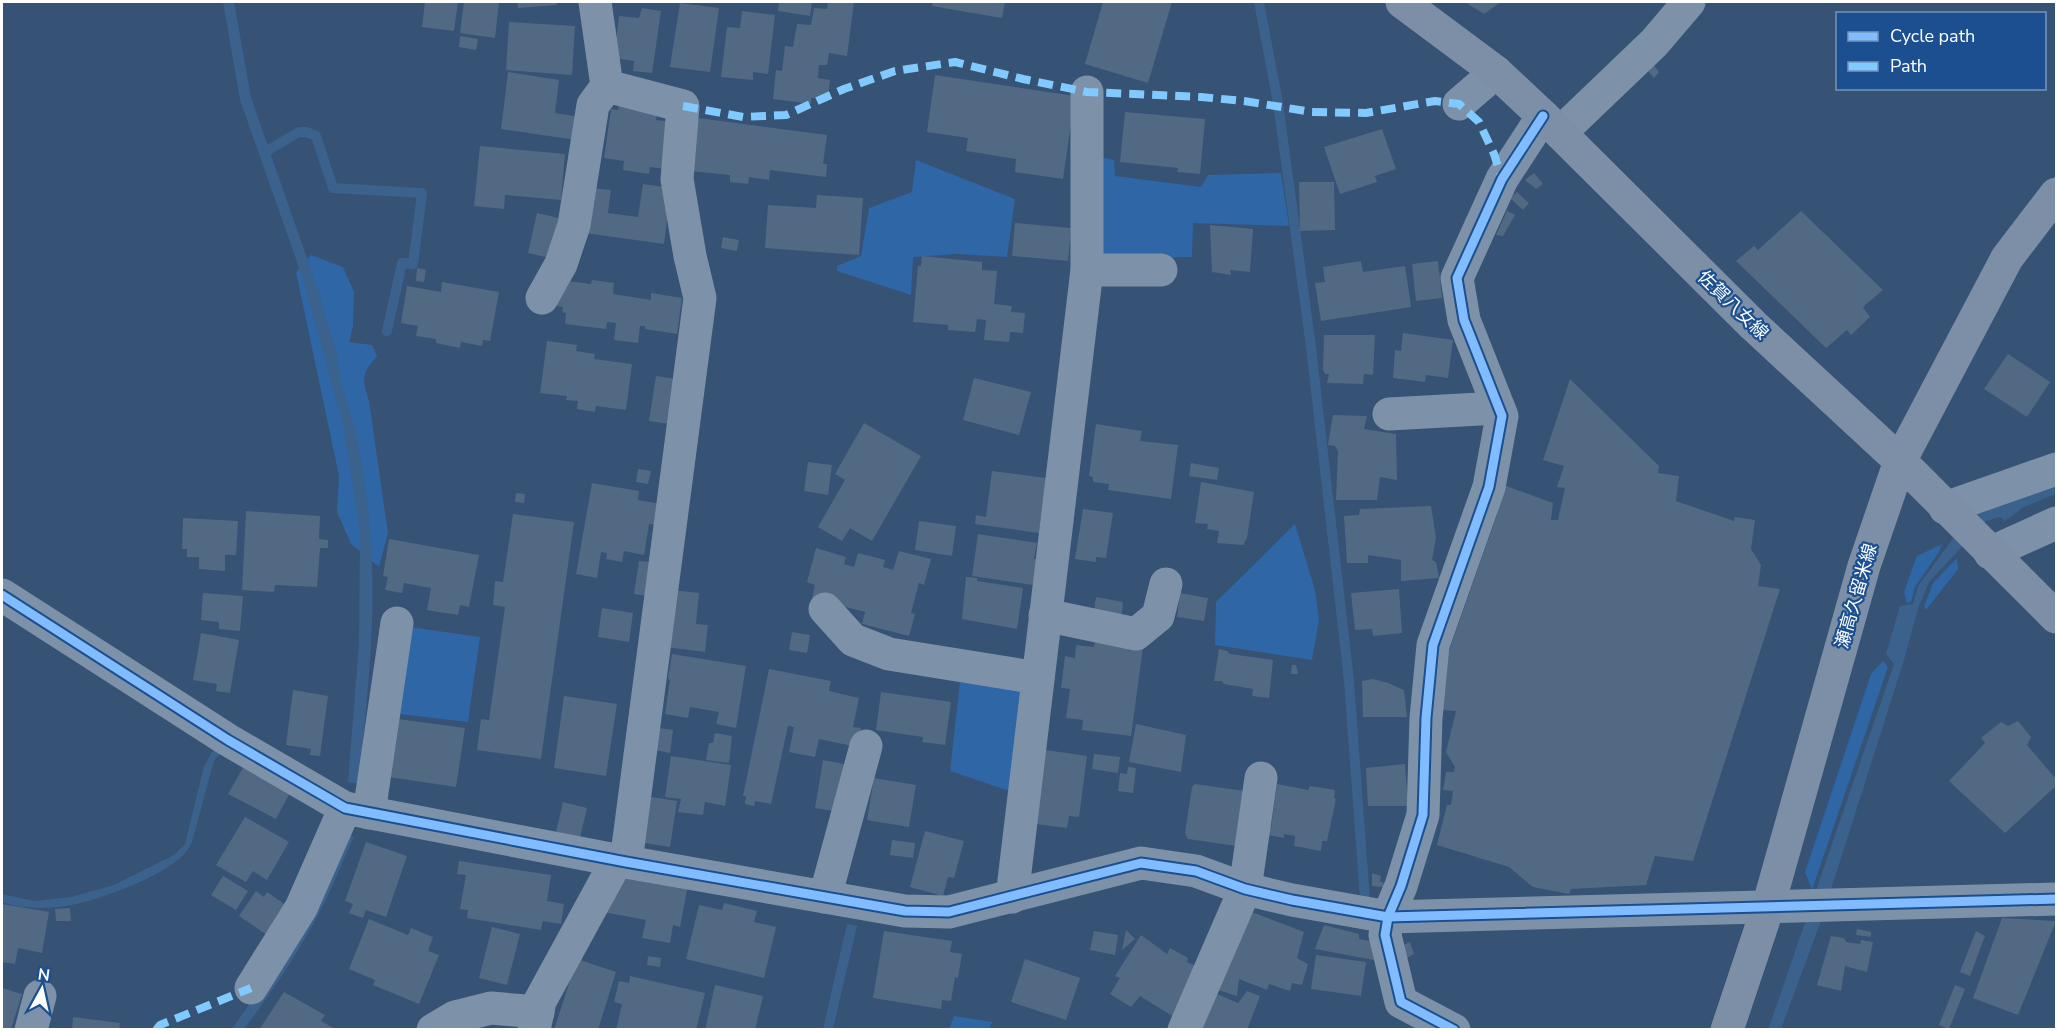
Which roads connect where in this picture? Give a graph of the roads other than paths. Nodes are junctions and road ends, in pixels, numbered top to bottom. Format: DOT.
graph roads {
  1 [pos="595,2"];
  2 [pos="1402,2"];
  3 [pos="1689,2"];
  4 [pos="1496,72"];
  5 [pos="607,86"];
  6 [pos="1087,92"];
  7 [pos="1459,104"];
  8 [pos="1552,125"];
  9 [pos="2056,194"];
  10 [pos="1087,270"];
  11 [pos="1161,270"];
  12 [pos="542,298"];
  13 [pos="1498,408"];
  14 [pos="1389,414"];
  15 [pos="1900,461"];
  16 [pos="2056,469"];
  17 [pos="1945,508"];
  18 [pos="2056,523"];
  19 [pos="1990,553"];
  20 [pos="1166,584"];
  21 [pos="2,595"];
  22 [pos="825,609"];
  23 [pos="1046,615"];
  24 [pos="2056,617"];
  25 [pos="397,622"];
  26 [pos="1038,678"];
  27 [pos="866,746"];
  28 [pos="1261,778"];
  29 [pos="357,810"];
  30 [pos="621,861"];
  31 [pos="1245,889"];
  32 [pos="825,897"];
  33 [pos="1012,897"];
  34 [pos="2056,898"];
  35 [pos="1768,907"];
  36 [pos="1388,917"];
  37 [pos="251,988"];
  38 [pos="40,996"];
  39 [pos="536,1021"];
  40 [pos="31,1029"];
  41 [pos="433,1029"];
  42 [pos="1184,1029"];
  43 [pos="1454,1029"];
  44 [pos="1727,1029"];
  1 -- 5 [label="street"];
  2 -- 4 [label="main road, 佐賀八女線"];
  3 -- 8 [label="street"];
  4 -- 7 [label="street"];
  4 -- 8 [label="main road, 佐賀八女線"];
  5 -- 12 [label="street"];
  5 -- 30 [label="street"];
  6 -- 10 [label="street"];
  8 -- 13 [label="street"];
  8 -- 15 [label="main road, 佐賀八女線"];
  9 -- 15 [label="main road, 瀬高久留米線"];
  10 -- 11 [label="street"];
  10 -- 23 [label="street"];
  13 -- 14 [label="street"];
  13 -- 36 [label="street"];
  15 -- 17 [label="main road, 佐賀八女線"];
  15 -- 35 [label="main road, 瀬高久留米線"];
  16 -- 17 [label="street"];
  17 -- 19 [label="main road, 佐賀八女線"];
  18 -- 19 [label="street"];
  19 -- 24 [label="main road, 佐賀八女線"];
  20 -- 23 [label="street"];
  21 -- 29 [label="street"];
  22 -- 26 [label="street"];
  23 -- 26 [label="street"];
  25 -- 29 [label="street"];
  26 -- 33 [label="street"];
  27 -- 32 [label="street"];
  28 -- 31 [label="street"];
  29 -- 30 [label="street"];
  29 -- 37 [label="street"];
  30 -- 32 [label="street"];
  30 -- 39 [label="street"];
  31 -- 33 [label="street"];
  31 -- 36 [label="street"];
  31 -- 42 [label="street"];
  32 -- 33 [label="street"];
  34 -- 35 [label="street"];
  35 -- 36 [label="street"];
  35 -- 44 [label="main road, 瀬高久留米線"];
  36 -- 43 [label="street"];
  38 -- 40 [label="street"];
  39 -- 41 [label="street"];
}
